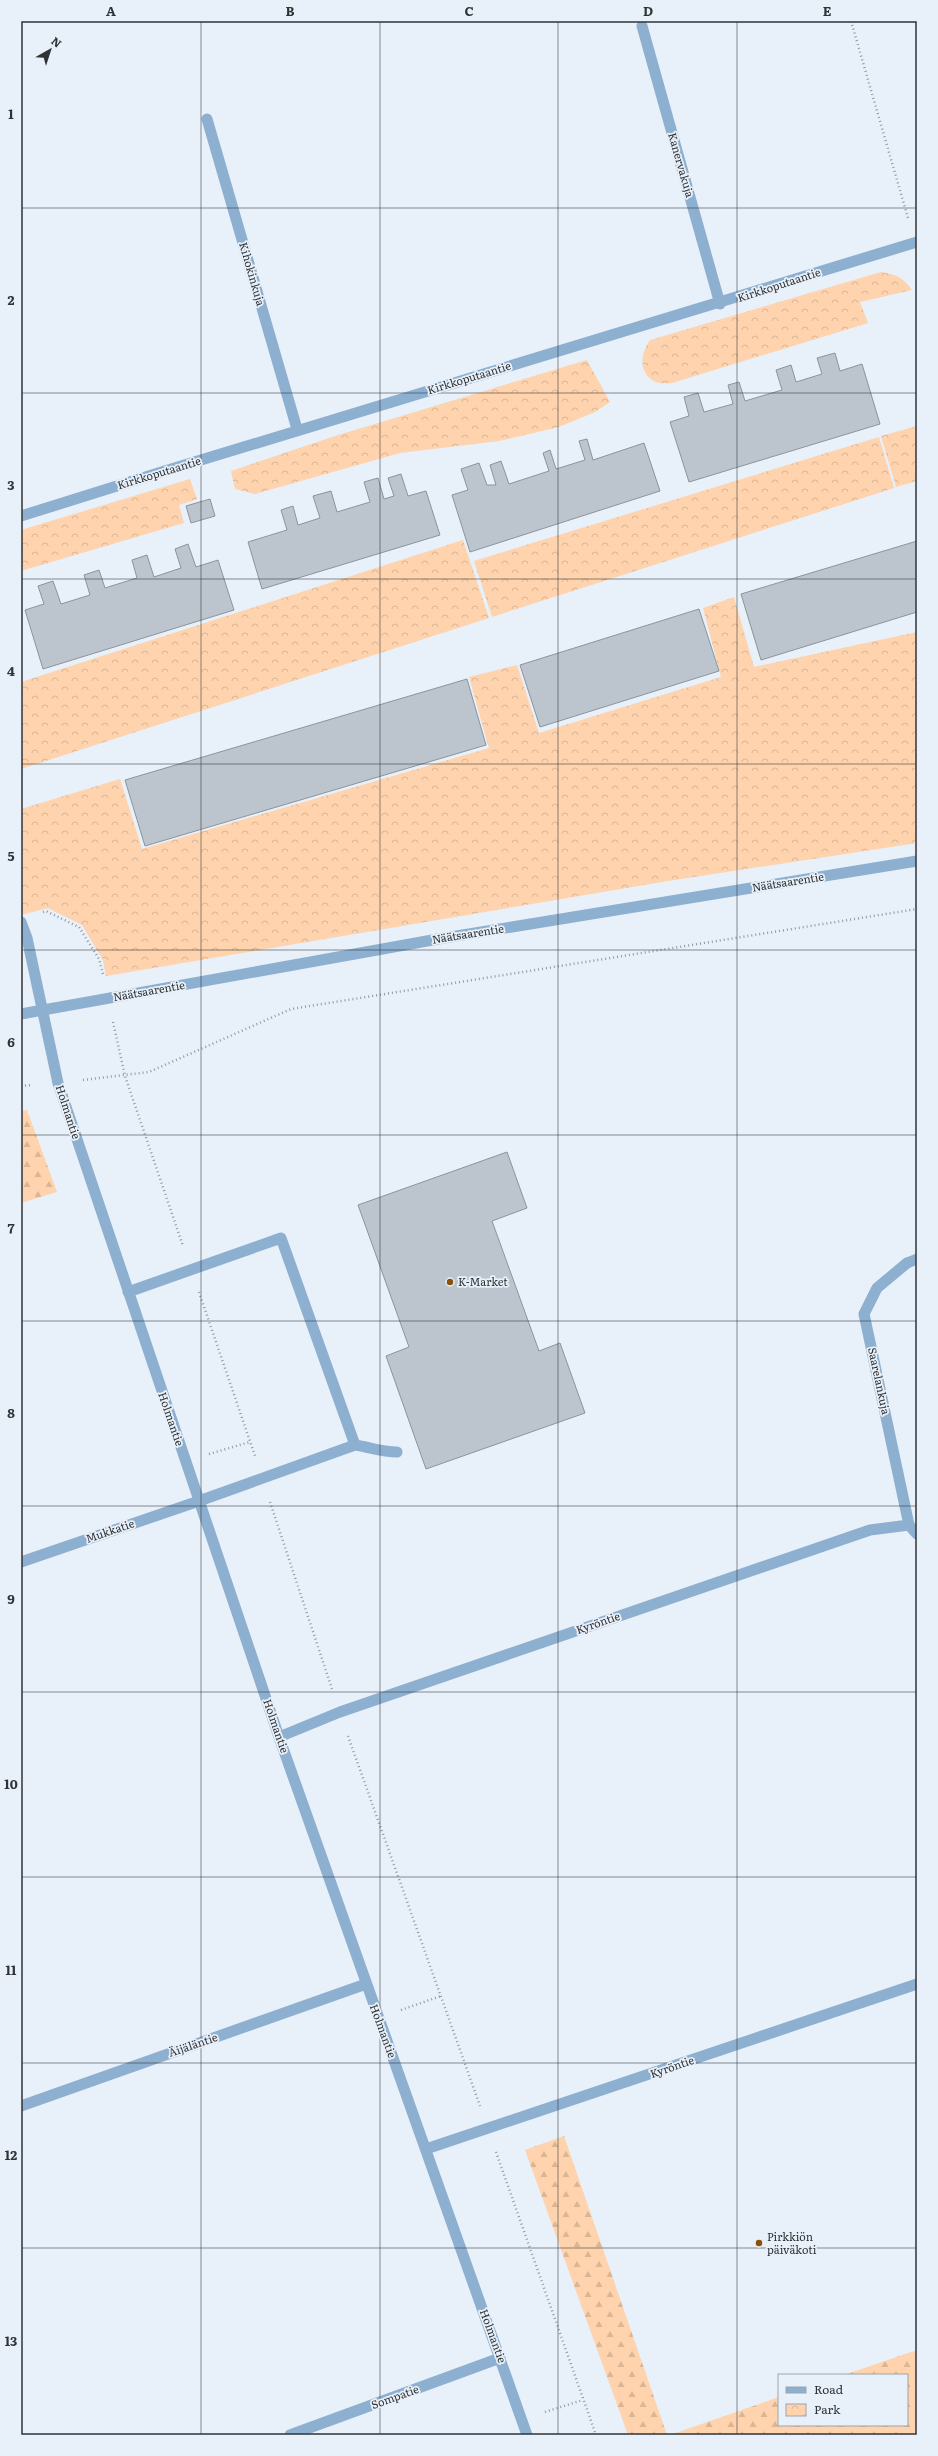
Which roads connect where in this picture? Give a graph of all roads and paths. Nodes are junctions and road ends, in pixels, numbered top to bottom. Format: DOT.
graph roads {
  1 [pos="851,21"];
  2 [pos="642,26"];
  3 [pos="207,119"];
  4 [pos="916,244"];
  5 [pos="720,304"];
  6 [pos="297,430"];
  7 [pos="21,516"];
  8 [pos="917,861"];
  9 [pos="917,909"];
  10 [pos="40,913"];
  11 [pos="21,922"];
  12 [pos="108,998"];
  13 [pos="42,1010"];
  14 [pos="21,1014"];
  15 [pos="125,1076"];
  16 [pos="58,1083"];
  17 [pos="21,1086"];
  18 [pos="912,1261"];
  19 [pos="191,1270"];
  20 [pos="128,1292"];
  21 [pos="250,1442"];
  22 [pos="354,1445"];
  23 [pos="397,1452"];
  24 [pos="185,1461"];
  25 [pos="262,1478"];
  26 [pos="199,1501"];
  27 [pos="909,1525"];
  28 [pos="917,1534"];
  29 [pos="21,1562"];
  30 [pos="340,1712"];
  31 [pos="279,1736"];
  32 [pos="366,1984"];
  33 [pos="917,1984"];
  34 [pos="441,1996"];
  35 [pos="378,2018"];
  36 [pos="21,2106"];
  37 [pos="488,2129"];
  38 [pos="426,2149"];
  39 [pos="500,2358"];
  40 [pos="583,2400"];
  41 [pos="522,2420"];
  42 [pos="290,2435"];
  43 [pos="527,2435"];
  44 [pos="596,2435"];
  1 -- 4 [label="path"];
  2 -- 5 [label="street, Kanervakuja"];
  3 -- 6 [label="street, Kihokinkuja"];
  4 -- 5 [label="street, Kirkkoputaantie"];
  5 -- 6 [label="street, Kirkkoputaantie"];
  6 -- 7 [label="street, Kirkkoputaantie"];
  8 -- 12 [label="street, Näätsaarentie"];
  9 -- 15 [label="path"];
  10 -- 12 [label="path"];
  11 -- 13 [label="street, Holmantie"];
  12 -- 13 [label="street, Näätsaarentie"];
  12 -- 15 [label="path"];
  13 -- 14 [label="street, Näätsaarentie"];
  13 -- 16 [label="street, Holmantie"];
  15 -- 16 [label="path"];
  15 -- 19 [label="path"];
  16 -- 17 [label="path"];
  16 -- 20 [label="street, Holmantie"];
  18 -- 27 [label="street, Saarelankuja"];
  19 -- 20 [label="street"];
  19 -- 21 [label="path"];
  19 -- 22 [label="street"];
  20 -- 24 [label="street, Holmantie"];
  21 -- 24 [label="path"];
  21 -- 25 [label="path"];
  22 -- 23 [label="street"];
  22 -- 25 [label="street, Mukkatie"];
  24 -- 26 [label="street, Holmantie"];
  25 -- 26 [label="street, Mukkatie"];
  25 -- 30 [label="path"];
  26 -- 29 [label="street, Mukkatie"];
  26 -- 31 [label="street, Holmantie"];
  27 -- 28 [label="street"];
  27 -- 30 [label="street, Kyröntie"];
  30 -- 31 [label="street, Kyröntie"];
  30 -- 34 [label="path"];
  31 -- 32 [label="street, Holmantie"];
  32 -- 35 [label="street, Holmantie"];
  32 -- 36 [label="street, Äijäläntie"];
  33 -- 37 [label="street, Kyröntie"];
  34 -- 35 [label="path"];
  34 -- 37 [label="path"];
  35 -- 38 [label="street, Holmantie"];
  37 -- 38 [label="street, Kyröntie"];
  37 -- 40 [label="path"];
  38 -- 39 [label="street, Holmantie"];
  39 -- 41 [label="street, Holmantie"];
  39 -- 42 [label="street, Sompatie"];
  40 -- 41 [label="path"];
  40 -- 44 [label="path"];
  41 -- 43 [label="street, Holmantie"];
}
